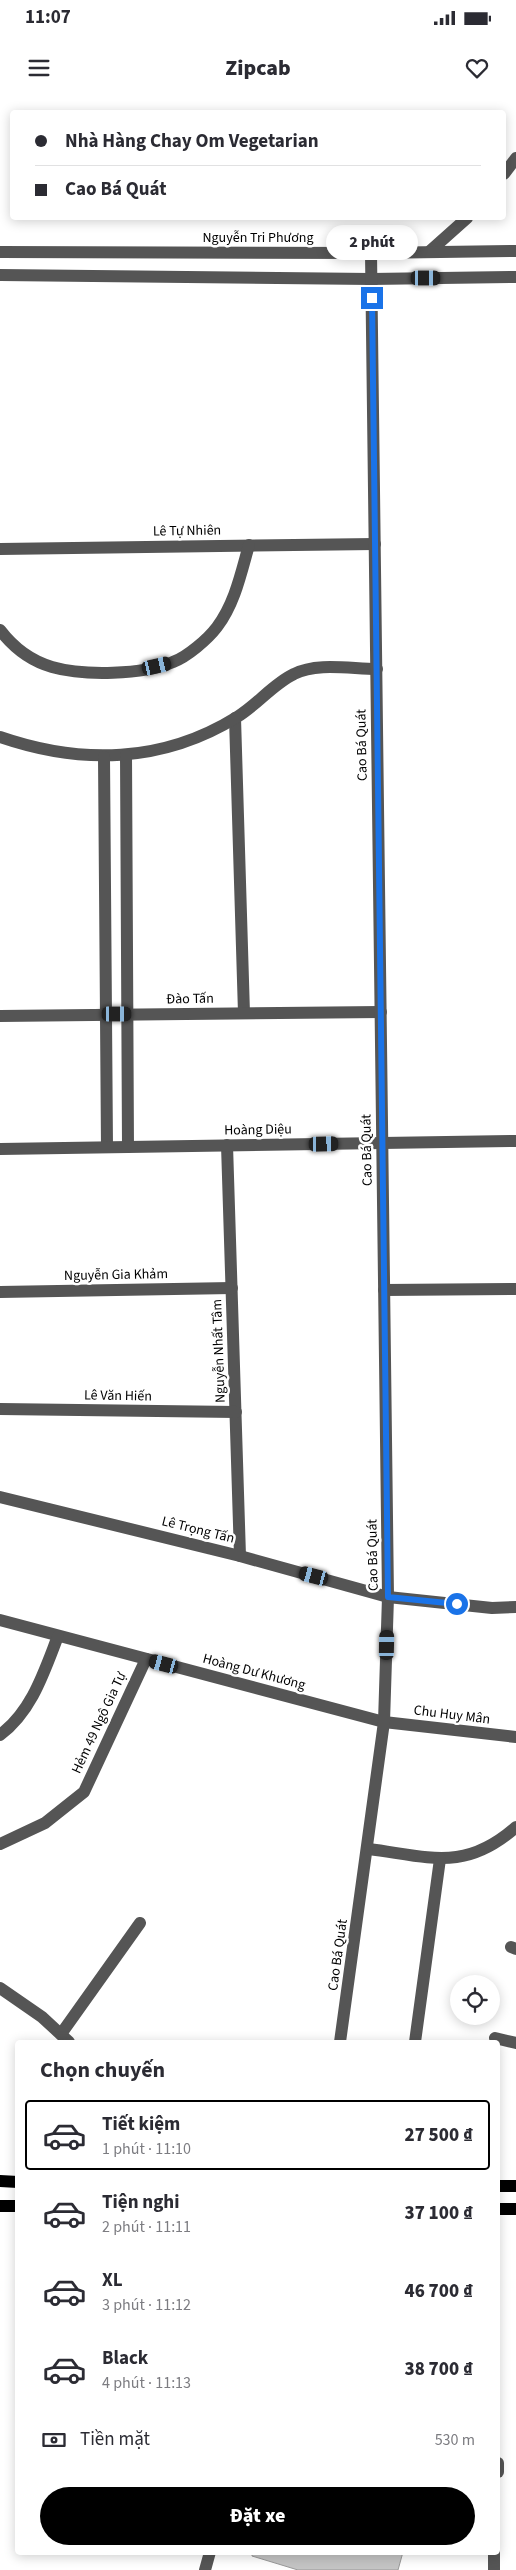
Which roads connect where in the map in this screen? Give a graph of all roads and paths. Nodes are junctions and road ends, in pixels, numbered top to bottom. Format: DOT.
graph roads {
  1 [pos="516,158"];
  2 [pos="506,171"];
  3 [pos="465,220"];
  4 [pos="430,251"];
  5 [pos="516,251"];
  6 [pos="0,252"];
  7 [pos="371,253"];
  8 [pos="0,275"];
  9 [pos="516,278"];
  10 [pos="371,279"];
  11 [pos="375,544"];
  12 [pos="249,545"];
  13 [pos="0,549"];
  14 [pos="0,630"];
  15 [pos="376,669"];
  16 [pos="235,718"];
  17 [pos="0,737"];
  18 [pos="126,755"];
  19 [pos="104,757"];
  20 [pos="381,1012"];
  21 [pos="244,1013"];
  22 [pos="106,1014"];
  23 [pos="127,1014"];
  24 [pos="0,1016"];
  25 [pos="516,1141"];
  26 [pos="382,1143"];
  27 [pos="227,1145"];
  28 [pos="108,1147"];
  29 [pos="128,1147"];
  30 [pos="0,1149"];
  31 [pos="232,1288"];
  32 [pos="384,1290"];
  33 [pos="516,1290"];
  34 [pos="0,1292"];
  35 [pos="0,1409"];
  36 [pos="236,1412"];
  37 [pos="0,1497"];
  38 [pos="240,1556"];
  39 [pos="388,1597"];
  40 [pos="516,1608"];
  41 [pos="0,1620"];
  42 [pos="58,1636"];
  43 [pos="146,1659"];
  44 [pos="384,1722"];
  45 [pos="0,1735"];
  46 [pos="516,1737"];
  47 [pos="516,1827"];
  48 [pos="0,1844"];
  49 [pos="368,1849"];
  50 [pos="440,1859"];
  51 [pos="140,1924"];
  52 [pos="0,1988"];
  53 [pos="65,2038"];
  54 [pos="495,2038"];
  55 [pos="340,2040"];
  56 [pos="415,2040"];
  57 [pos="516,2043"];
  58 [pos="0,2181"];
  59 [pos="15,2182"];
  60 [pos="500,2186"];
  61 [pos="516,2186"];
  62 [pos="0,2206"];
  63 [pos="15,2206"];
  64 [pos="500,2209"];
  65 [pos="516,2209"];
  66 [pos="209,2555"];
  67 [pos="494,2555"];
  68 [pos="205,2570"];
  69 [pos="494,2570"];
  1 -- 2 [label="street"];
  3 -- 4 [label="street"];
  4 -- 5 [label="street, Nguyễn Tri Phương"];
  4 -- 7 [label="street, Nguyễn Tri Phương"];
  6 -- 7 [label="street, Nguyễn Tri Phương"];
  7 -- 10 [label="street, Cao Bá Quát"];
  8 -- 10 [label="street"];
  9 -- 10 [label="street"];
  10 -- 11 [label="street, Cao Bá Quát"];
  11 -- 12 [label="street, Lê Tự Nhiên"];
  11 -- 15 [label="street, Cao Bá Quát"];
  12 -- 13 [label="street, Lê Tự Nhiên"];
  12 -- 14 [label="street"];
  15 -- 16 [label="street"];
  15 -- 20 [label="street, Cao Bá Quát"];
  16 -- 18 [label="street"];
  16 -- 21 [label="street"];
  17 -- 19 [label="street"];
  18 -- 19 [label="street"];
  18 -- 23 [label="street"];
  19 -- 22 [label="street"];
  20 -- 21 [label="street, Đào Tấn"];
  20 -- 26 [label="street, Cao Bá Quát"];
  21 -- 23 [label="street, Đào Tấn"];
  22 -- 23 [label="street, Đào Tấn"];
  22 -- 24 [label="street, Đào Tấn"];
  22 -- 28 [label="street"];
  23 -- 29 [label="street"];
  25 -- 26 [label="street, Hoàng Diệu"];
  26 -- 27 [label="street, Hoàng Diệu"];
  26 -- 32 [label="street, Cao Bá Quát"];
  27 -- 29 [label="street, Hoàng Diệu"];
  27 -- 31 [label="street, Nguyễn Nhất Tâm"];
  28 -- 29 [label="street, Hoàng Diệu"];
  28 -- 30 [label="street, Hoàng Diệu"];
  31 -- 34 [label="street, Nguyễn Gia Khảm"];
  31 -- 36 [label="street, Nguyễn Nhất Tâm"];
  32 -- 33 [label="street"];
  32 -- 39 [label="street, Cao Bá Quát"];
  35 -- 36 [label="street, Lê Văn Hiến"];
  36 -- 38 [label="street, Nguyễn Nhất Tâm"];
  37 -- 38 [label="street, Lê Trọng Tấn"];
  38 -- 39 [label="street, Lê Trọng Tấn"];
  39 -- 40 [label="street, Lê Trọng Tấn"];
  39 -- 44 [label="street, Cao Bá Quát"];
  41 -- 42 [label="street, Hoàng Dư Khương"];
  42 -- 43 [label="street, Hoàng Dư Khương"];
  42 -- 45 [label="street"];
  43 -- 44 [label="street, Hoàng Dư Khương"];
  43 -- 48 [label="street, Hẻm 49 Ngô Gia Tự"];
  44 -- 46 [label="street, Chu Huy Mân"];
  44 -- 49 [label="street, Cao Bá Quát"];
  47 -- 50 [label="street"];
  49 -- 50 [label="street"];
  49 -- 55 [label="street, Cao Bá Quát"];
  50 -- 56 [label="street"];
  51 -- 53 [label="street"];
  52 -- 53 [label="street"];
  54 -- 57 [label="street"];
  58 -- 59 [label="main road"];
  60 -- 61 [label="main road"];
  62 -- 63 [label="main road"];
  64 -- 65 [label="main road"];
  66 -- 68 [label="street"];
  67 -- 69 [label="street"];
}
